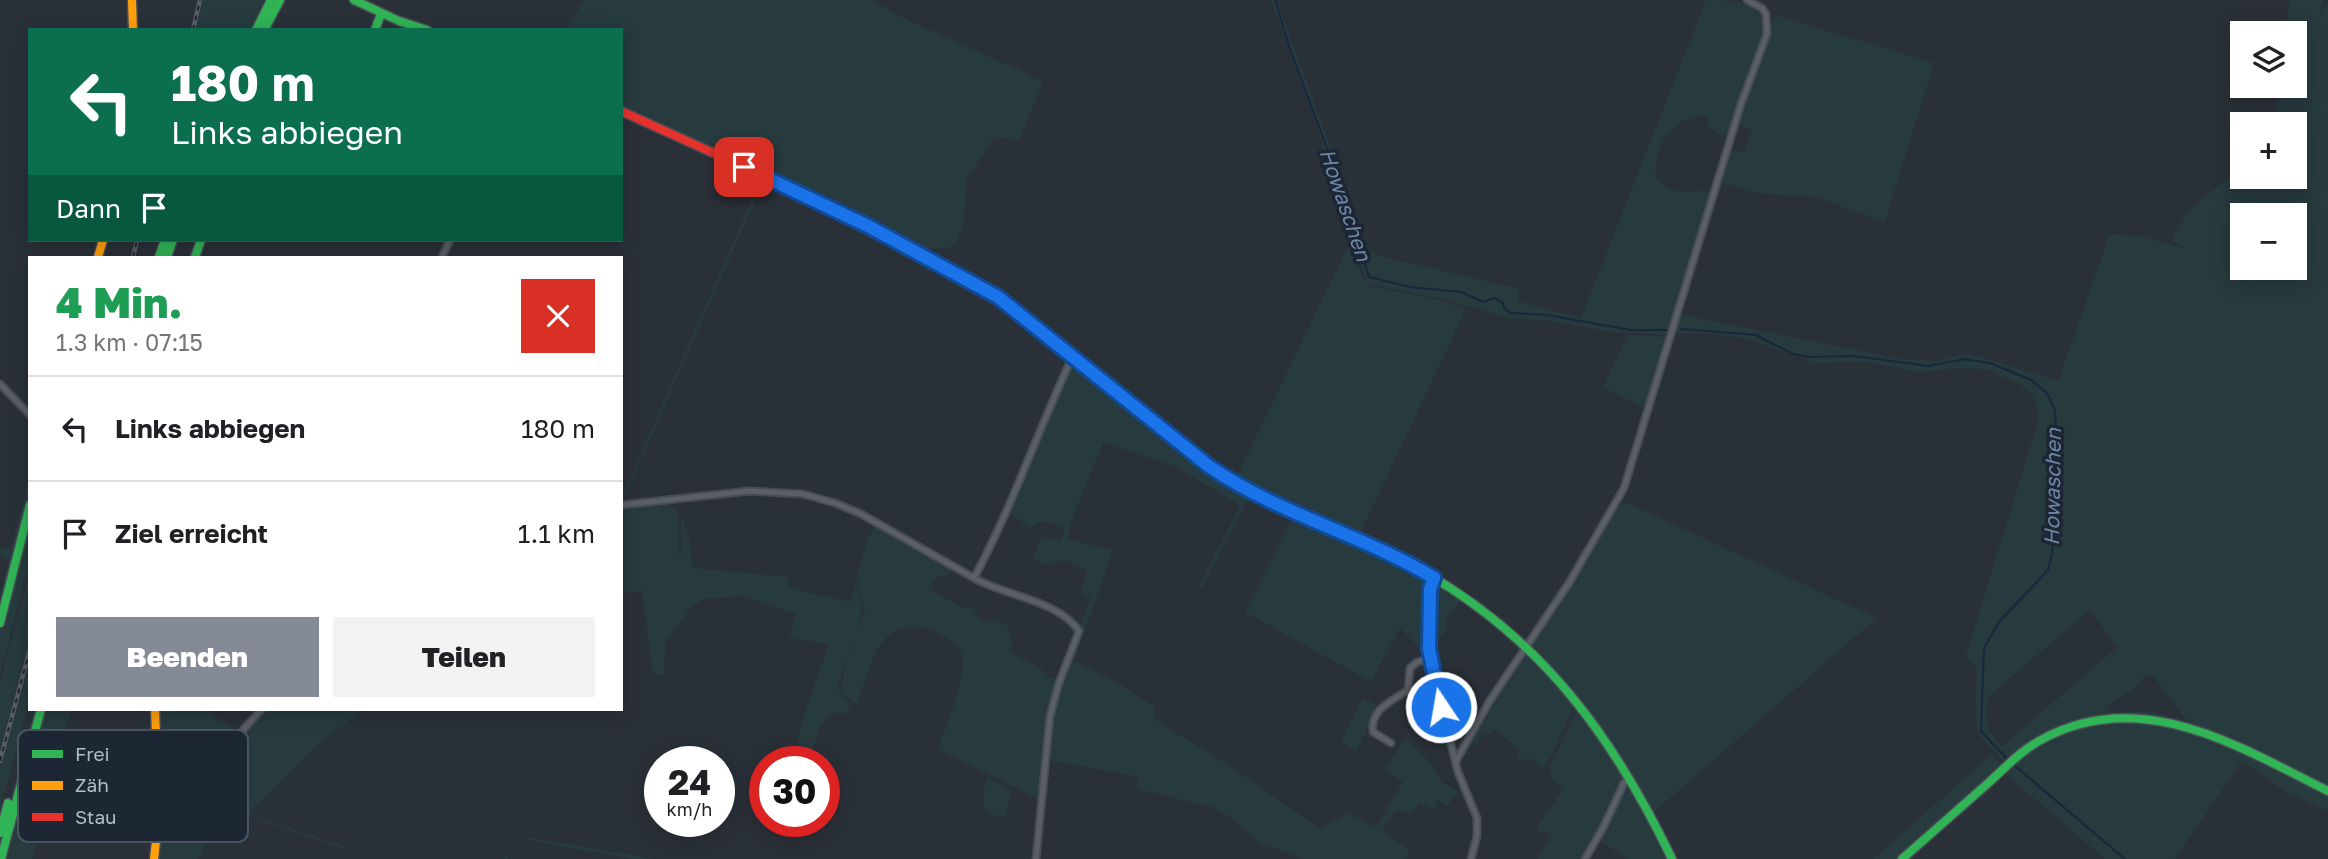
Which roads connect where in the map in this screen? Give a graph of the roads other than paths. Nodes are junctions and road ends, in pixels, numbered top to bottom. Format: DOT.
graph roads {
  1 [pos="132,0"];
  2 [pos="271,0"];
  3 [pos="280,0"];
  4 [pos="354,0"];
  5 [pos="1747,0"];
  6 [pos="1764,0"];
  7 [pos="1762,8"];
  8 [pos="381,13"];
  9 [pos="133,28"];
  10 [pos="257,28"];
  11 [pos="265,28"];
  12 [pos="376,28"];
  13 [pos="421,28"];
  14 [pos="623,112"];
  15 [pos="1073,356"];
  16 [pos="0,384"];
  17 [pos="28,413"];
  18 [pos="623,505"];
  19 [pos="28,513"];
  20 [pos="974,578"];
  21 [pos="1434,578"];
  22 [pos="0,623"];
  23 [pos="1525,648"];
  24 [pos="1429,659"];
  25 [pos="32,711"];
  26 [pos="40,711"];
  27 [pos="155,711"];
  28 [pos="260,711"];
  29 [pos="27,730"];
  30 [pos="35,730"];
  31 [pos="156,730"];
  32 [pos="243,730"];
  33 [pos="1391,743"];
  34 [pos="1456,761"];
  35 [pos="18,765"];
  36 [pos="1630,778"];
  37 [pos="2328,791"];
  38 [pos="18,795"];
  39 [pos="0,833"];
  40 [pos="1,859"];
  41 [pos="1036,859"];
  42 [pos="1471,859"];
  43 [pos="1585,859"];
  44 [pos="1672,859"];
  45 [pos="1902,859"];
  1 -- 9 [label="main road"];
  2 -- 10 [label="main road"];
  3 -- 11 [label="main road"];
  4 -- 8 [label="main road"];
  5 -- 7 [label="street"];
  6 -- 7 [label="street"];
  7 -- 23 [label="street"];
  8 -- 12 [label="main road"];
  8 -- 13 [label="main road"];
  14 -- 15 [label="main road"];
  15 -- 20 [label="street"];
  15 -- 21 [label="main road"];
  16 -- 17 [label="street"];
  18 -- 20 [label="street"];
  19 -- 22 [label="main road"];
  20 -- 41 [label="street"];
  21 -- 23 [label="main road"];
  21 -- 24 [label="street"];
  23 -- 34 [label="street"];
  23 -- 36 [label="main road"];
  24 -- 33 [label="street"];
  24 -- 34 [label="street"];
  25 -- 29 [label="main road"];
  26 -- 30 [label="main road"];
  27 -- 31 [label="main road"];
  28 -- 32 [label="street"];
  34 -- 42 [label="street"];
  35 -- 39 [label="main road"];
  36 -- 43 [label="street"];
  36 -- 44 [label="main road"];
  37 -- 45 [label="main road"];
  38 -- 40 [label="main road"];
}
